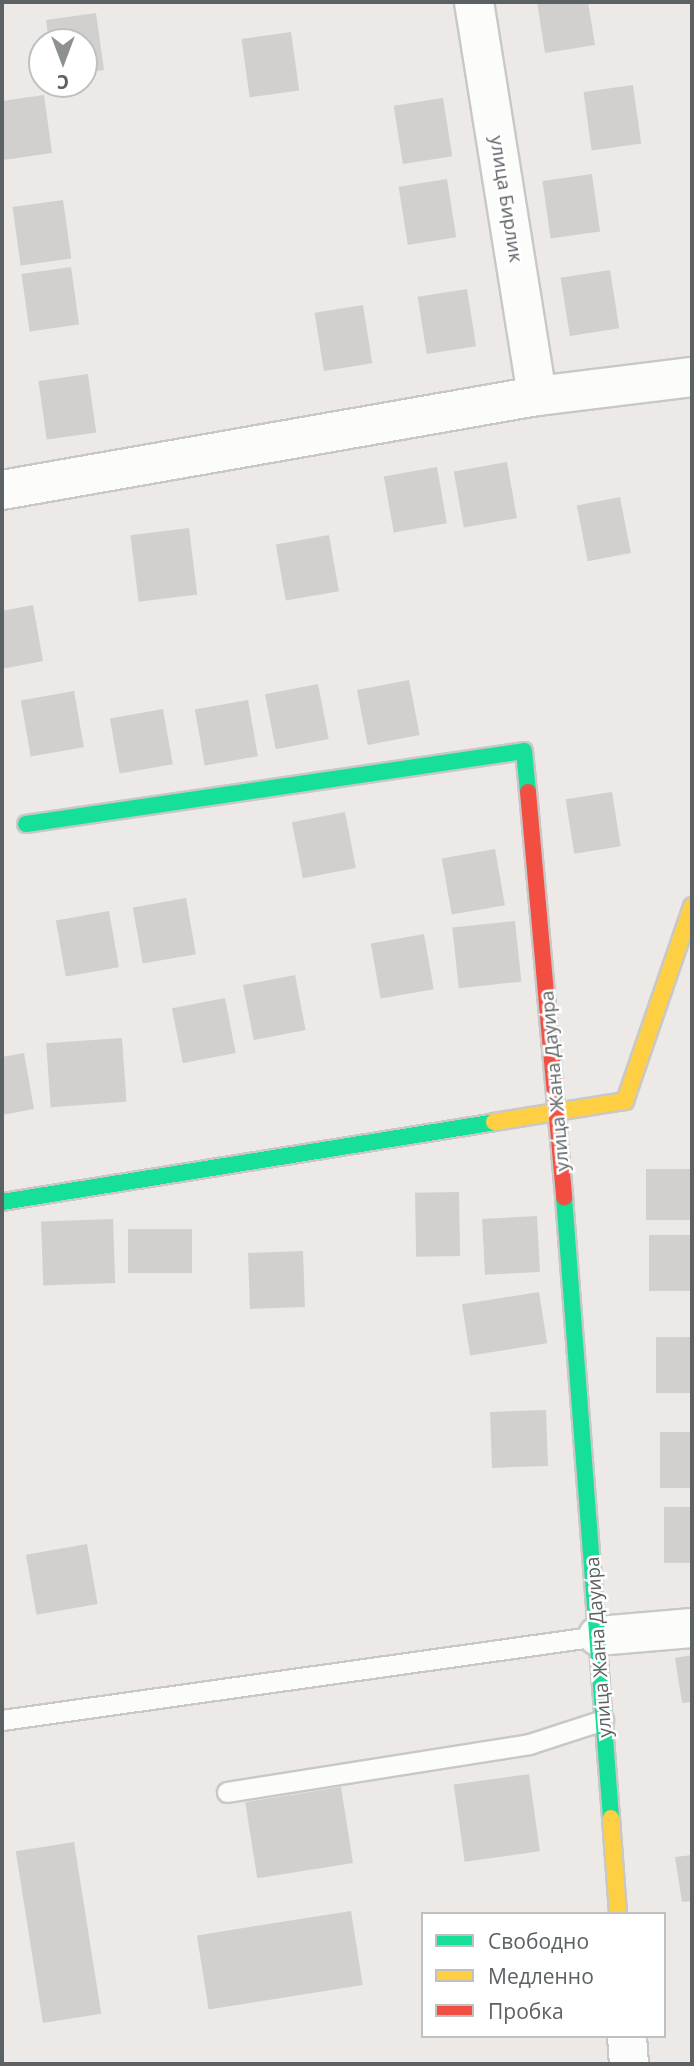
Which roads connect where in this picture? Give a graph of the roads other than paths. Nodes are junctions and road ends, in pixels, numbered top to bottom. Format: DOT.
graph roads {
  1 [pos="474,2"];
  2 [pos="692,377"];
  3 [pos="537,396"];
  4 [pos="2,490"];
  5 [pos="26,824"];
  6 [pos="692,906"];
  7 [pos="558,1114"];
  8 [pos="2,1202"];
  9 [pos="692,1628"];
  10 [pos="598,1636"];
  11 [pos="2,1720"];
  12 [pos="603,1720"];
  13 [pos="228,1793"];
  14 [pos="618,1912"];
  15 [pos="626,2038"];
  16 [pos="629,2064"];
  1 -- 3 [label="street, улица Бирлик"];
  2 -- 3 [label="street"];
  3 -- 4 [label="street"];
  5 -- 7 [label="street, улица Жана Дауира"];
  6 -- 7 [label="street"];
  7 -- 8 [label="street"];
  7 -- 10 [label="street, улица Жана Дауира"];
  9 -- 10 [label="street"];
  10 -- 11 [label="lane"];
  10 -- 12 [label="street, улица Жана Дауира"];
  12 -- 13 [label="lane"];
  12 -- 14 [label="street, улица Жана Дауира"];
  15 -- 16 [label="street"];
}
